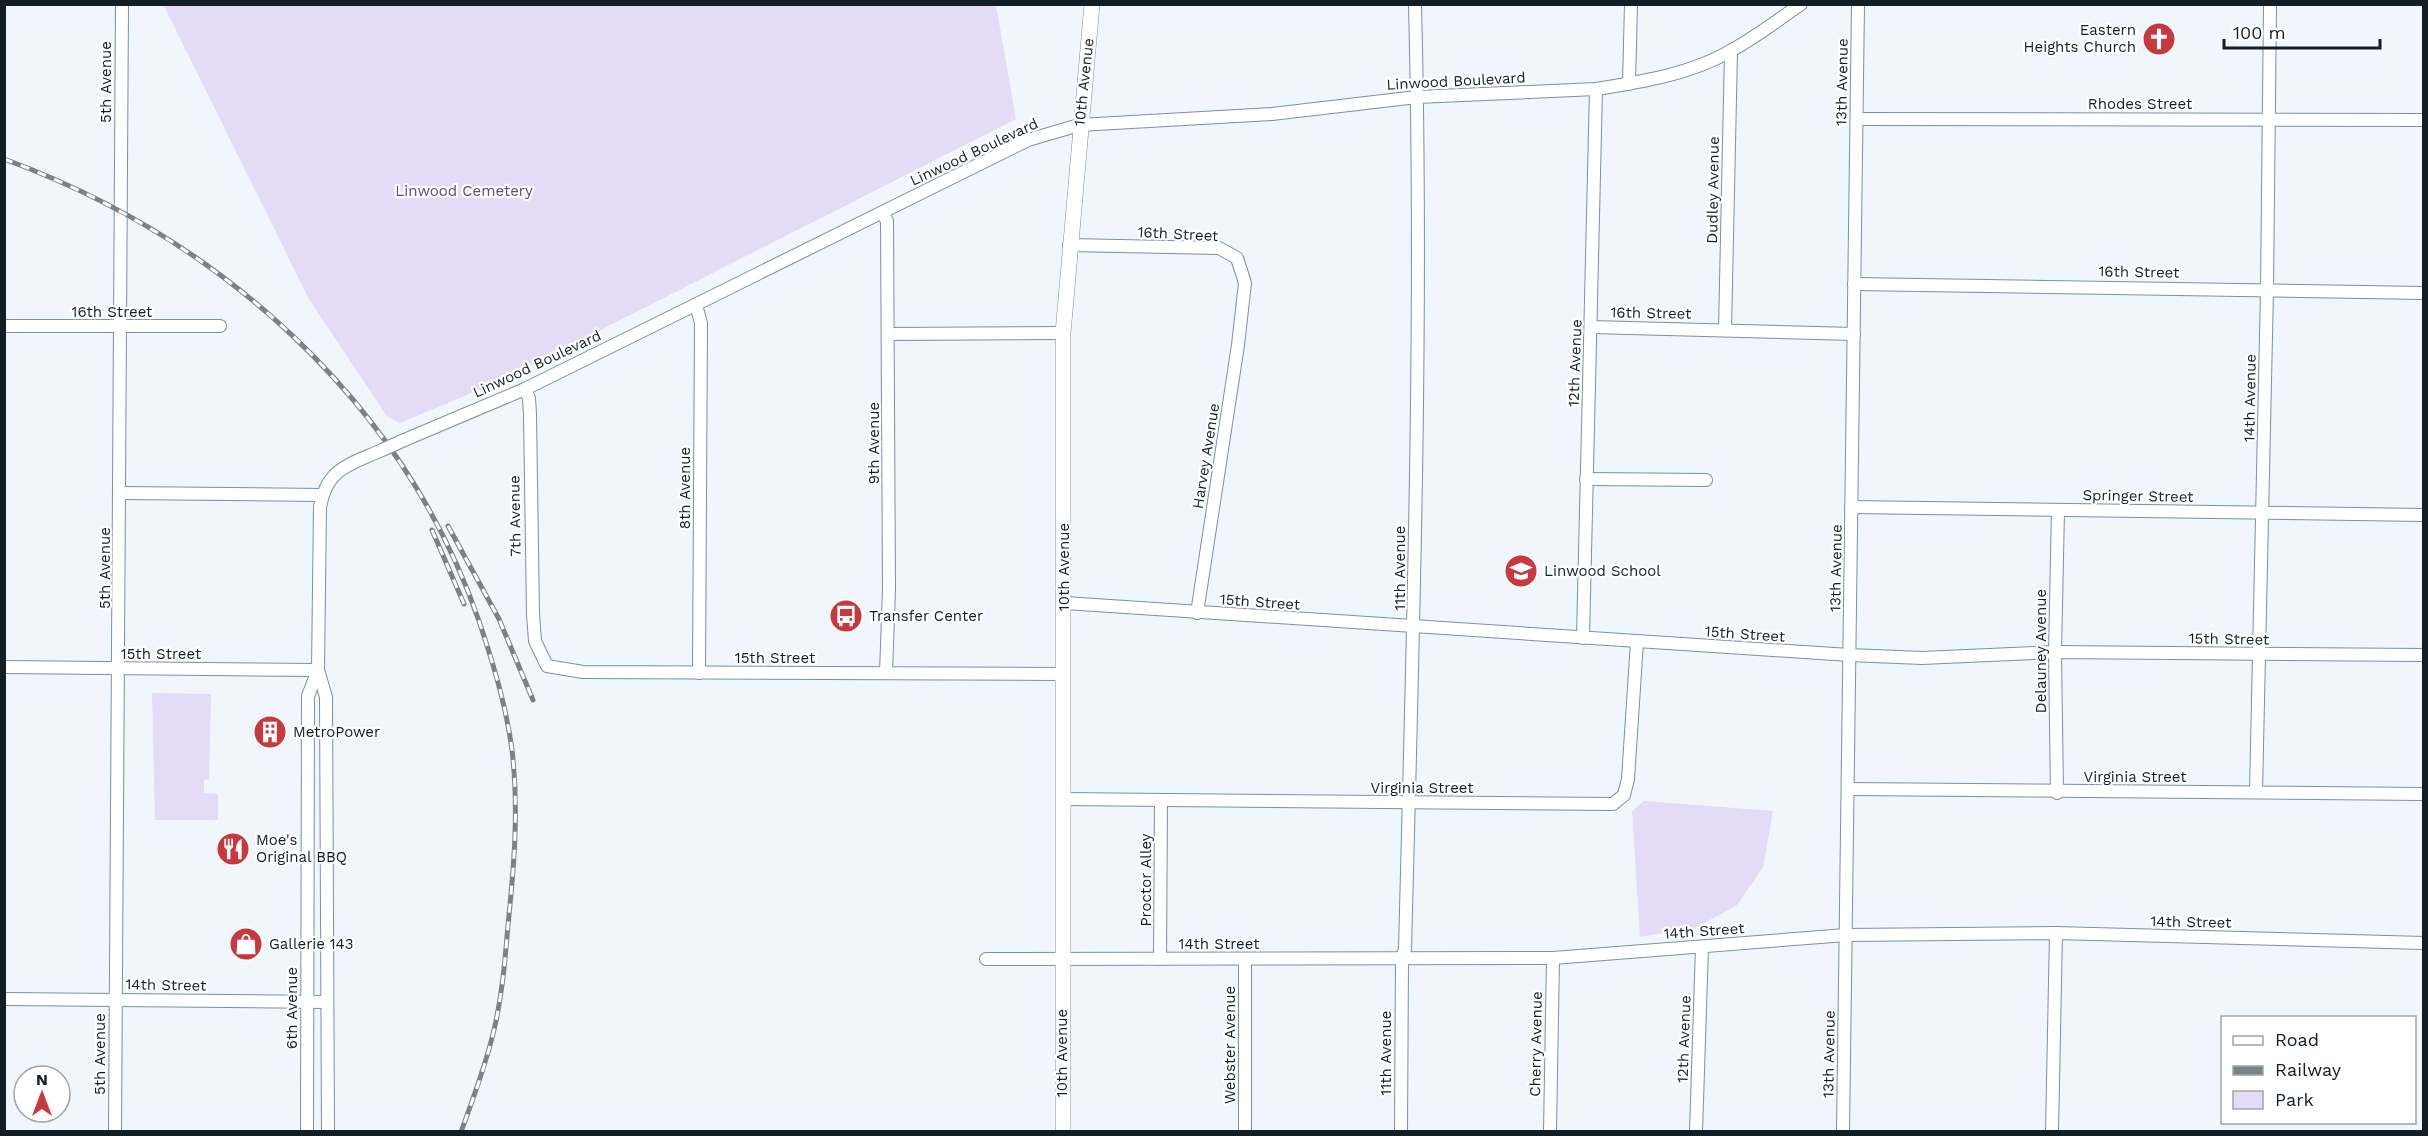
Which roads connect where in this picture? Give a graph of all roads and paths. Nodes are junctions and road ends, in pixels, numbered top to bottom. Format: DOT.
graph roads {
  1 [pos="122,4"];
  2 [pos="1092,4"];
  3 [pos="1415,4"];
  4 [pos="1631,4"];
  5 [pos="1801,4"];
  6 [pos="1858,4"];
  7 [pos="2270,4"];
  8 [pos="1731,51"];
  9 [pos="1629,84"];
  10 [pos="1596,89"];
  11 [pos="1417,97"];
  12 [pos="2268,118"];
  13 [pos="1857,119"];
  14 [pos="2424,120"];
  15 [pos="1079,125"];
  16 [pos="882,213"];
  17 [pos="1069,245"];
  18 [pos="1854,284"];
  19 [pos="2267,290"];
  20 [pos="2424,293"];
  21 [pos="1242,303"];
  22 [pos="696,304"];
  23 [pos="4,326"];
  24 [pos="120,327"];
  25 [pos="220,327"];
  26 [pos="1591,327"];
  27 [pos="1725,330"];
  28 [pos="1063,333"];
  29 [pos="888,334"];
  30 [pos="1854,334"];
  31 [pos="525,389"];
  32 [pos="1586,479"];
  33 [pos="1706,480"];
  34 [pos="121,493"];
  35 [pos="322,495"];
  36 [pos="1851,507"];
  37 [pos="2058,510"];
  38 [pos="2263,512"];
  39 [pos="2424,515"];
  40 [pos="1065,603"];
  41 [pos="1197,613"];
  42 [pos="1415,628"];
  43 [pos="1583,638"];
  44 [pos="1637,642"];
  45 [pos="537,644"];
  46 [pos="2055,652"];
  47 [pos="2260,654"];
  48 [pos="2424,655"];
  49 [pos="1849,656"];
  50 [pos="4,667"];
  51 [pos="120,669"];
  52 [pos="318,670"];
  53 [pos="699,673"];
  54 [pos="886,673"];
  55 [pos="1062,674"];
  56 [pos="1848,789"];
  57 [pos="2256,792"];
  58 [pos="2057,793"];
  59 [pos="2424,794"];
  60 [pos="1064,799"];
  61 [pos="1161,801"];
  62 [pos="1409,802"];
  63 [pos="2056,933"];
  64 [pos="1846,935"];
  65 [pos="2424,943"];
  66 [pos="1702,947"];
  67 [pos="1402,958"];
  68 [pos="1553,958"];
  69 [pos="986,959"];
  70 [pos="1062,959"];
  71 [pos="1160,959"];
  72 [pos="1245,959"];
  73 [pos="4,999"];
  74 [pos="115,999"];
  75 [pos="308,1002"];
  76 [pos="326,1002"];
  77 [pos="115,1131"];
  78 [pos="307,1131"];
  79 [pos="328,1131"];
  80 [pos="1063,1131"];
  81 [pos="1245,1131"];
  82 [pos="1401,1131"];
  83 [pos="1550,1131"];
  84 [pos="1696,1131"];
  85 [pos="1843,1131"];
  86 [pos="2052,1131"];
  1 -- 24 [label="street, 5th Avenue"];
  2 -- 15 [label="main road, 10th Avenue"];
  3 -- 11 [label="street, 11th Avenue"];
  4 -- 9 [label="street"];
  5 -- 8 [label="street, Linwood Boulevard"];
  6 -- 13 [label="street, 13th Avenue"];
  7 -- 12 [label="street, 14th Avenue"];
  8 -- 9 [label="street, Linwood Boulevard"];
  8 -- 27 [label="street, Dudley Avenue"];
  9 -- 10 [label="street, Linwood Boulevard"];
  10 -- 11 [label="street, Linwood Boulevard"];
  10 -- 26 [label="street, 12th Avenue"];
  11 -- 15 [label="street, Linwood Boulevard"];
  11 -- 42 [label="street, 11th Avenue"];
  12 -- 13 [label="street, Rhodes Street"];
  12 -- 14 [label="street, Rhodes Street"];
  12 -- 19 [label="street, 14th Avenue"];
  13 -- 18 [label="street, 13th Avenue"];
  15 -- 16 [label="street, Linwood Boulevard"];
  15 -- 17 [label="main road, 10th Avenue"];
  16 -- 22 [label="street, Linwood Boulevard"];
  16 -- 29 [label="street, 9th Avenue"];
  17 -- 21 [label="street, 16th Street"];
  17 -- 28 [label="main road, 10th Avenue"];
  18 -- 19 [label="street, 16th Street"];
  18 -- 30 [label="street, 13th Avenue"];
  19 -- 20 [label="street, 16th Street"];
  19 -- 38 [label="street, 14th Avenue"];
  21 -- 41 [label="street, Harvey Avenue"];
  22 -- 31 [label="street, Linwood Boulevard"];
  22 -- 53 [label="street, 8th Avenue"];
  23 -- 24 [label="street, 16th Street"];
  24 -- 25 [label="street, 16th Street"];
  24 -- 34 [label="street, 5th Avenue"];
  26 -- 27 [label="street, 16th Street"];
  26 -- 32 [label="street, 12th Avenue"];
  27 -- 30 [label="street, 16th Street"];
  28 -- 29 [label="street"];
  28 -- 40 [label="main road, 10th Avenue"];
  29 -- 54 [label="street, 9th Avenue"];
  30 -- 36 [label="street, 13th Avenue"];
  31 -- 35 [label="street, Linwood Boulevard, bridge"];
  31 -- 45 [label="street, 7th Avenue"];
  32 -- 33 [label="street"];
  32 -- 43 [label="street, 12th Avenue"];
  34 -- 35 [label="street"];
  34 -- 51 [label="street, 5th Avenue"];
  35 -- 52 [label="street, 6th Avenue"];
  36 -- 37 [label="street, Springer Street"];
  36 -- 49 [label="street, 13th Avenue"];
  37 -- 38 [label="street, Springer Street"];
  37 -- 46 [label="street, Delauney Avenue"];
  38 -- 39 [label="street, Springer Street"];
  38 -- 47 [label="street, 14th Avenue"];
  40 -- 41 [label="street, 15th Street"];
  40 -- 55 [label="main road, 10th Avenue"];
  41 -- 42 [label="street, 15th Street"];
  42 -- 43 [label="street, 15th Street"];
  42 -- 62 [label="street, 11th Avenue"];
  43 -- 44 [label="street, 15th Street"];
  44 -- 49 [label="street, 15th Street"];
  44 -- 62 [label="street, Virginia Street"];
  45 -- 53 [label="street, 15th Street"];
  46 -- 47 [label="street, 15th Street"];
  46 -- 49 [label="street, 15th Street"];
  46 -- 58 [label="street, Delauney Avenue"];
  47 -- 48 [label="street, 15th Street"];
  47 -- 57 [label="street, 14th Avenue"];
  49 -- 56 [label="street, 13th Avenue"];
  50 -- 51 [label="street, 15th Street"];
  51 -- 52 [label="street, 15th Street"];
  51 -- 74 [label="street, 5th Avenue"];
  52 -- 75 [label="street, 6th Avenue"];
  52 -- 76 [label="street, 6th Avenue"];
  53 -- 54 [label="street, 15th Street"];
  54 -- 55 [label="street, 15th Street"];
  55 -- 60 [label="main road, 10th Avenue"];
  56 -- 58 [label="street, Virginia Street"];
  56 -- 64 [label="street, 13th Avenue"];
  57 -- 58 [label="street, Virginia Street"];
  57 -- 59 [label="street, Virginia Street"];
  60 -- 61 [label="street, Virginia Street"];
  60 -- 70 [label="main road, 10th Avenue"];
  61 -- 62 [label="street, Virginia Street"];
  61 -- 71 [label="street, Proctor Alley"];
  62 -- 67 [label="street, 11th Avenue"];
  63 -- 64 [label="street, 14th Street"];
  63 -- 65 [label="street, 14th Street"];
  63 -- 86 [label="street"];
  64 -- 66 [label="street, 14th Street"];
  64 -- 85 [label="street, 13th Avenue"];
  66 -- 68 [label="street, 14th Street"];
  66 -- 84 [label="street, 12th Avenue"];
  67 -- 68 [label="street, 14th Street"];
  67 -- 72 [label="street, 14th Street"];
  67 -- 82 [label="street, 11th Avenue"];
  68 -- 83 [label="street, Cherry Avenue"];
  69 -- 70 [label="street, 14th Street"];
  70 -- 71 [label="street, 14th Street"];
  70 -- 80 [label="main road, 10th Avenue"];
  71 -- 72 [label="street, 14th Street"];
  72 -- 81 [label="street, Webster Avenue"];
  73 -- 74 [label="street, 14th Street"];
  74 -- 75 [label="street, 14th Street"];
  74 -- 77 [label="street, 5th Avenue"];
  75 -- 76 [label="street, 14th Street"];
  75 -- 78 [label="street, 6th Avenue"];
  76 -- 79 [label="street, 6th Avenue"];
}
